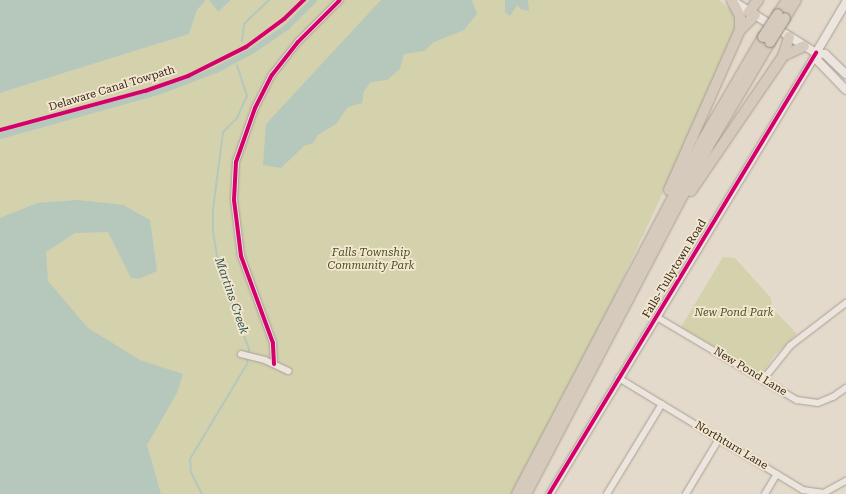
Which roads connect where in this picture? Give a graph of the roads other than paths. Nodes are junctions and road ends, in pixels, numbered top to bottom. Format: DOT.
graph roads {
  1 [pos="340,0"];
  2 [pos="731,0"];
  3 [pos="758,0"];
  4 [pos="787,0"];
  5 [pos="796,0"];
  6 [pos="846,2"];
  7 [pos="752,13"];
  8 [pos="782,16"];
  9 [pos="740,30"];
  10 [pos="790,37"];
  11 [pos="767,40"];
  12 [pos="804,46"];
  13 [pos="816,53"];
  14 [pos="783,56"];
  15 [pos="846,74"];
  16 [pos="846,90"];
  17 [pos="660,237"];
  18 [pos="633,272"];
  19 [pos="846,303"];
  20 [pos="657,317"];
  21 [pos="241,354"];
  22 [pos="274,364"];
  23 [pos="289,371"];
  24 [pos="619,378"];
  25 [pos="763,380"];
  26 [pos="846,388"];
  27 [pos="662,404"];
  28 [pos="719,439"];
  29 [pos="777,474"];
  30 [pos="846,481"];
  31 [pos="824,493"];
  32 [pos="517,494"];
  33 [pos="526,494"];
  34 [pos="549,494"];
  35 [pos="607,494"];
  36 [pos="686,494"];
  37 [pos="765,494"];
  1 -- 22 [label="street"];
  2 -- 7 [label="main road"];
  2 -- 9 [label="highway"];
  3 -- 7 [label="highway"];
  4 -- 8 [label="highway"];
  5 -- 8 [label="highway"];
  6 -- 13 [label="main road"];
  7 -- 9 [label="highway"];
  7 -- 10 [label="main road"];
  8 -- 11 [label="highway, bridge"];
  9 -- 18 [label="highway"];
  10 -- 12 [label="main road"];
  10 -- 14 [label="highway"];
  11 -- 17 [label="highway"];
  11 -- 18 [label="highway"];
  12 -- 13 [label="main road"];
  12 -- 14 [label="highway"];
  13 -- 15 [label="main road"];
  13 -- 16 [label="main road"];
  13 -- 20 [label="street, Falls-Tullytown Road"];
  14 -- 17 [label="highway"];
  17 -- 33 [label="highway"];
  18 -- 32 [label="highway"];
  19 -- 25 [label="street"];
  20 -- 24 [label="street, Falls-Tullytown Road"];
  20 -- 25 [label="street, New Pond Lane"];
  21 -- 22 [label="street"];
  22 -- 23 [label="street"];
  24 -- 27 [label="street, Northturn Lane"];
  24 -- 34 [label="street, Falls-Tullytown Road"];
  25 -- 26 [label="street, New Pond Lane"];
  27 -- 28 [label="street, Northturn Lane"];
  27 -- 35 [label="street"];
  28 -- 29 [label="street, Northturn Lane"];
  28 -- 36 [label="street"];
  29 -- 31 [label="street, Northturn Lane"];
  29 -- 37 [label="street"];
  30 -- 31 [label="street, Northturn Lane"];
}
